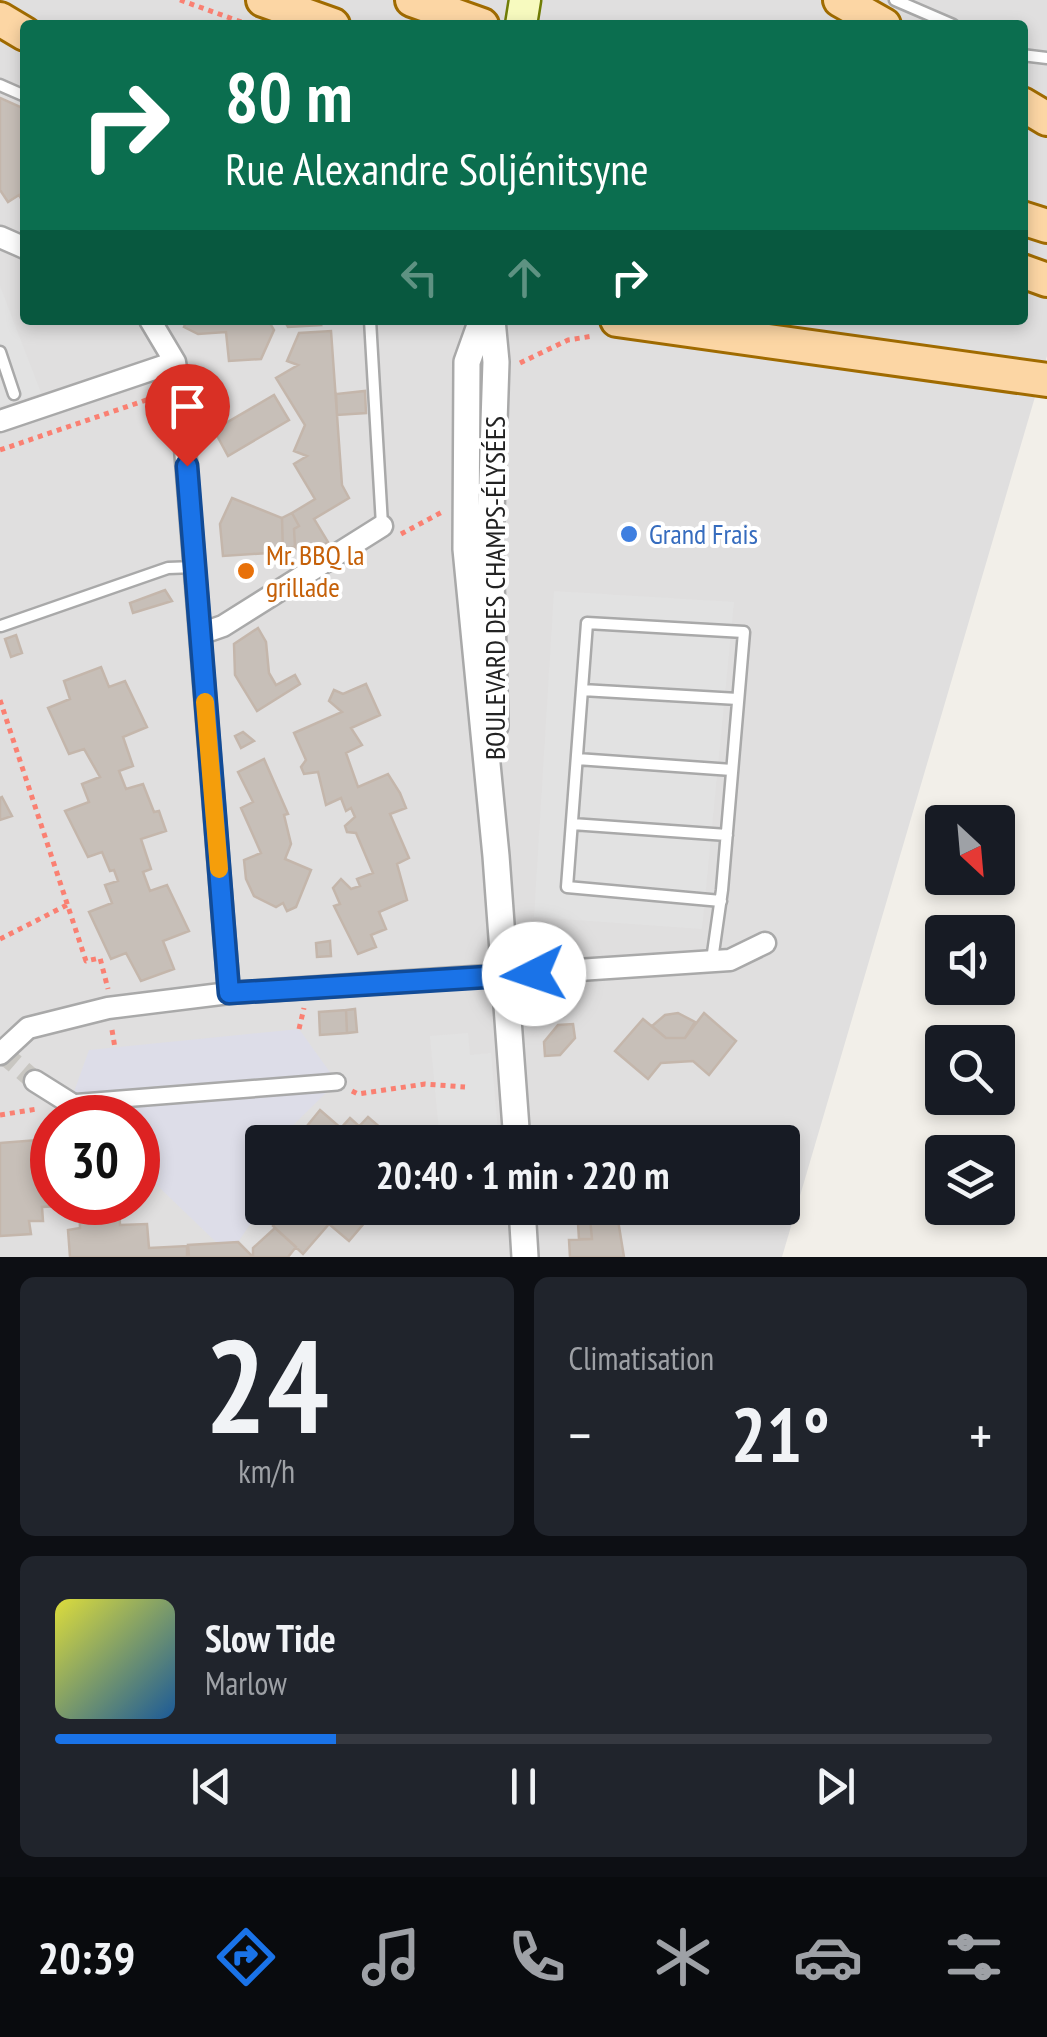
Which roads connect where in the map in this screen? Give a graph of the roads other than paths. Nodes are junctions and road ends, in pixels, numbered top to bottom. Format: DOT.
graph roads {
  1 [pos="263,0"];
  2 [pos="412,0"];
  3 [pos="840,0"];
  4 [pos="895,0"];
  5 [pos="319,20"];
  6 [pos="468,20"];
  7 [pos="875,20"];
  8 [pos="941,20"];
  9 [pos="153,325"];
  10 [pos="370,325"];
  11 [pos="480,325"];
  12 [pos="492,325"];
  13 [pos="653,325"];
  14 [pos="0,352"];
  15 [pos="175,362"];
  16 [pos="1047,380"];
  17 [pos="14,394"];
  18 [pos="0,422"];
  19 [pos="382,526"];
  20 [pos="196,567"];
  21 [pos="0,626"];
  22 [pos="200,634"];
  23 [pos="582,690"];
  24 [pos="738,699"];
  25 [pos="576,759"];
  26 [pos="732,770"];
  27 [pos="572,824"];
  28 [pos="727,835"];
  29 [pos="496,856"];
  30 [pos="721,901"];
  31 [pos="765,943"];
  32 [pos="712,961"];
  33 [pos="504,976"];
  34 [pos="229,993"];
  35 [pos="0,1054"];
  36 [pos="35,1080"];
  37 [pos="336,1082"];
  38 [pos="58,1095"];
  39 [pos="160,1096"];
  40 [pos="516,1125"];
  41 [pos="523,1225"];
  42 [pos="525,1257"];
  1 -- 5 [label="main road"];
  2 -- 6 [label="main road"];
  3 -- 7 [label="main road"];
  4 -- 8 [label="lane"];
  9 -- 15 [label="street"];
  10 -- 19 [label="lane"];
  11 -- 29 [label="street, BOULEVARD DES CHAMPS-ÉLYSÉES"];
  12 -- 29 [label="street, BOULEVARD DES CHAMPS-ÉLYSÉES"];
  13 -- 16 [label="main road"];
  14 -- 17 [label="lane"];
  15 -- 18 [label="street"];
  15 -- 20 [label="street"];
  19 -- 22 [label="street"];
  20 -- 21 [label="lane"];
  20 -- 22 [label="street"];
  22 -- 34 [label="street"];
  23 -- 24 [label="lane"];
  23 -- 24 [label="lane"];
  23 -- 25 [label="lane"];
  24 -- 26 [label="lane"];
  25 -- 26 [label="lane"];
  25 -- 27 [label="lane"];
  26 -- 28 [label="lane"];
  27 -- 28 [label="lane"];
  27 -- 30 [label="lane"];
  28 -- 30 [label="lane"];
  29 -- 33 [label="street, BOULEVARD DES CHAMPS-ÉLYSÉES"];
  30 -- 32 [label="lane"];
  31 -- 32 [label="street"];
  32 -- 33 [label="street"];
  33 -- 34 [label="street"];
  33 -- 40 [label="street, BOULEVARD DES CHAMPS-ÉLYSÉES"];
  34 -- 35 [label="street"];
  36 -- 38 [label="street"];
  37 -- 39 [label="street"];
  41 -- 42 [label="street"];
}
